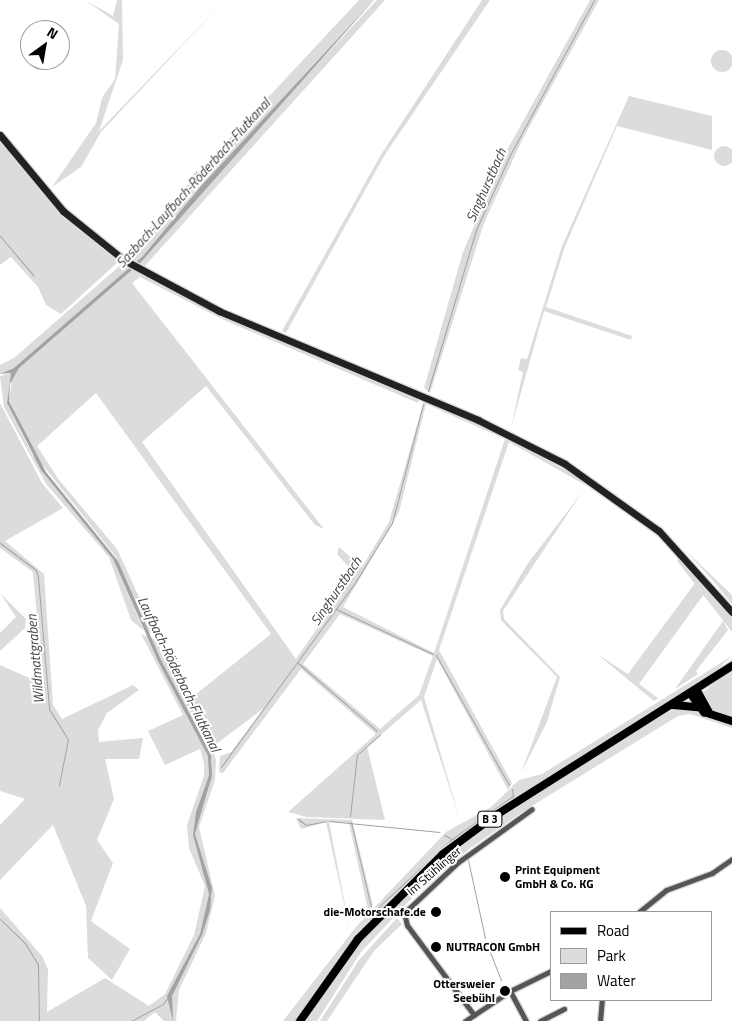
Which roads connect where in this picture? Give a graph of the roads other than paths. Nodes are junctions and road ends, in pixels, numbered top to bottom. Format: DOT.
graph roads {
  1 [pos="0,135"];
  2 [pos="732,612"];
  3 [pos="732,666"];
  4 [pos="693,691"];
  5 [pos="669,706"];
  6 [pos="698,707"];
  7 [pos="712,716"];
  8 [pos="732,721"];
  9 [pos="532,809"];
  10 [pos="732,859"];
  11 [pos="640,911"];
  12 [pos="550,971"];
  13 [pos="510,991"];
  14 [pos="602,1001"];
  15 [pos="564,1009"];
  16 [pos="474,1015"];
  17 [pos="300,1021"];
  18 [pos="465,1021"];
  19 [pos="526,1021"];
  20 [pos="540,1021"];
  21 [pos="600,1021"];
  1 -- 2 [label="street"];
  3 -- 4 [label="main road, B 3"];
  4 -- 5 [label="main road, B 3"];
  4 -- 6 [label="main road"];
  4 -- 7 [label="main road"];
  5 -- 6 [label="main road"];
  5 -- 17 [label="main road, B 3"];
  6 -- 7 [label="main road"];
  7 -- 8 [label="main road"];
  9 -- 16 [label="street, Im Stühlinger"];
  10 -- 11 [label="street"];
  12 -- 13 [label="street"];
  13 -- 16 [label="street"];
  13 -- 19 [label="street"];
  14 -- 21 [label="street"];
  15 -- 20 [label="street"];
  16 -- 18 [label="street"];
}
